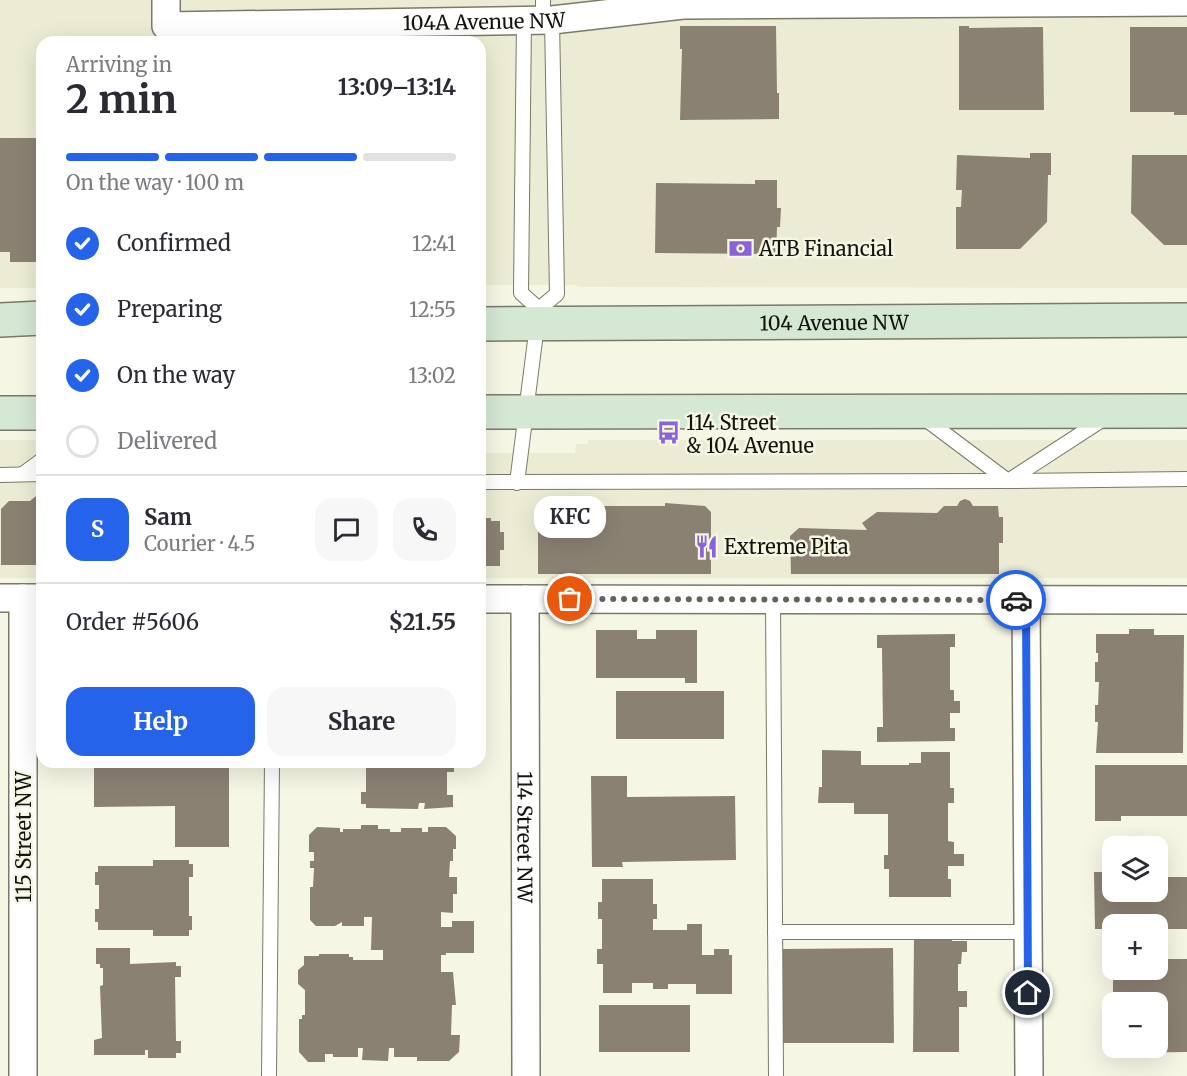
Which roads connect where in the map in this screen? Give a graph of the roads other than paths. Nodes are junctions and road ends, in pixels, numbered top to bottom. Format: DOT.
graph roads {
  1 [pos="166,0"];
  2 [pos="843,2"];
  3 [pos="903,2"];
  4 [pos="1187,2"];
  5 [pos="540,15"];
  6 [pos="538,317"];
  7 [pos="36,318"];
  8 [pos="0,320"];
  9 [pos="1187,320"];
  10 [pos="486,323"];
  11 [pos="915,411"];
  12 [pos="1116,411"];
  13 [pos="1187,411"];
  14 [pos="486,412"];
  15 [pos="526,412"];
  16 [pos="0,413"];
  17 [pos="36,413"];
  18 [pos="36,464"];
  19 [pos="23,474"];
  20 [pos="36,474"];
  21 [pos="0,475"];
  22 [pos="1187,479"];
  23 [pos="1008,481"];
  24 [pos="486,482"];
  25 [pos="517,483"];
  26 [pos="22,598"];
  27 [pos="486,599"];
  28 [pos="525,599"];
  29 [pos="773,599"];
  30 [pos="1026,600"];
  31 [pos="1187,600"];
  32 [pos="272,768"];
  33 [pos="775,932"];
  34 [pos="1028,932"];
  35 [pos="23,1076"];
  36 [pos="269,1076"];
  37 [pos="526,1076"];
  38 [pos="776,1076"];
  39 [pos="1029,1076"];
  1 -- 5 [label="street, 104A Avenue NW"];
  2 -- 3 [label="street, 104A Avenue NW"];
  2 -- 5 [label="street, 104A Avenue NW"];
  3 -- 4 [label="street, 104A Avenue NW"];
  5 -- 6 [label="lane"];
  5 -- 6 [label="lane"];
  6 -- 9 [label="main road, 104 Avenue NW"];
  6 -- 10 [label="main road, 104 Avenue NW"];
  6 -- 15 [label="lane"];
  7 -- 8 [label="main road"];
  11 -- 12 [label="main road"];
  11 -- 15 [label="main road"];
  11 -- 23 [label="lane"];
  12 -- 13 [label="main road"];
  12 -- 23 [label="lane"];
  14 -- 15 [label="main road"];
  15 -- 25 [label="lane"];
  16 -- 17 [label="main road"];
  18 -- 19 [label="lane"];
  19 -- 20 [label="lane"];
  19 -- 21 [label="lane"];
  22 -- 23 [label="lane"];
  23 -- 25 [label="lane"];
  24 -- 25 [label="lane"];
  26 -- 35 [label="street, 115 Street NW"];
  27 -- 28 [label="street"];
  28 -- 29 [label="street"];
  28 -- 37 [label="street, 114 Street NW"];
  29 -- 30 [label="street"];
  29 -- 33 [label="lane"];
  30 -- 31 [label="street"];
  30 -- 34 [label="street"];
  32 -- 36 [label="lane"];
  33 -- 34 [label="lane"];
  33 -- 38 [label="lane"];
  34 -- 39 [label="street"];
}
